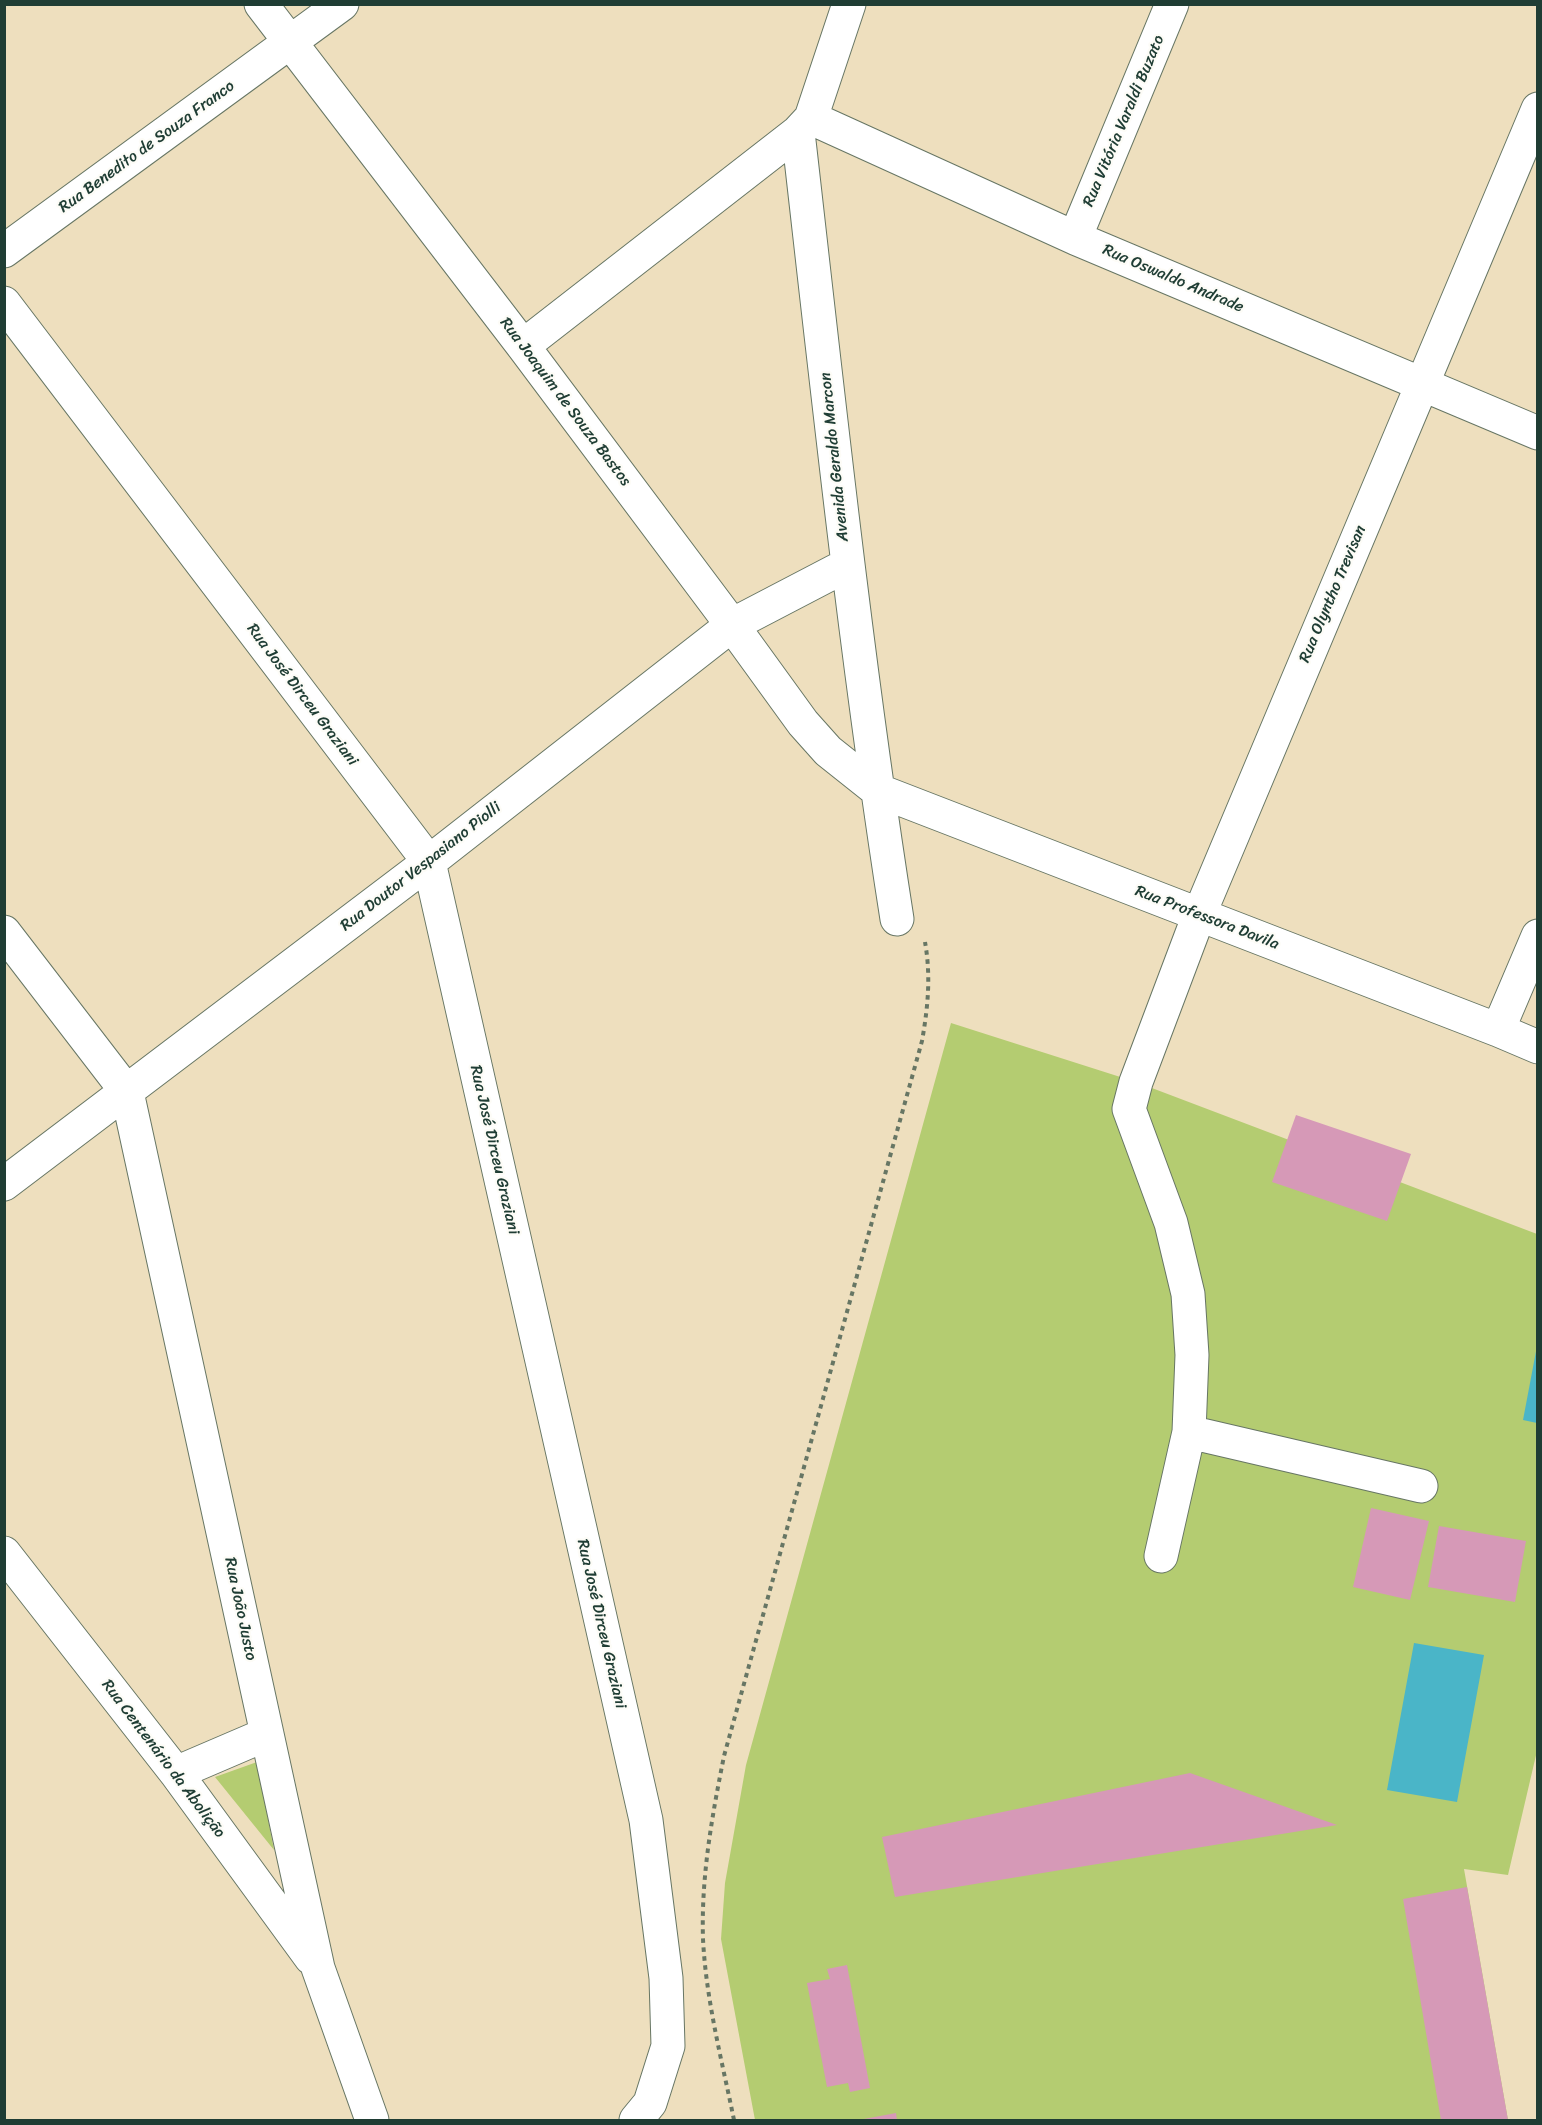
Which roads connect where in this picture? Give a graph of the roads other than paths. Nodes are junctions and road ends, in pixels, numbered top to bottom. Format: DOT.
graph roads {
  1 [pos="261,4"];
  2 [pos="342,4"];
  3 [pos="849,4"];
  4 [pos="1172,4"];
  5 [pos="290,44"];
  6 [pos="1538,109"];
  7 [pos="805,125"];
  8 [pos="1075,238"];
  9 [pos="4,251"];
  10 [pos="4,303"];
  11 [pos="523,346"];
  12 [pos="1420,384"];
  13 [pos="1538,433"];
  14 [pos="847,565"];
  15 [pos="732,625"];
  16 [pos="877,790"];
  17 [pos="429,862"];
  18 [pos="1199,915"];
  19 [pos="897,919"];
  20 [pos="4,932"];
  21 [pos="1538,936"];
  22 [pos="1498,1030"];
  23 [pos="1538,1047"];
  24 [pos="127,1092"];
  25 [pos="4,1184"];
  26 [pos="1190,1432"];
  27 [pos="1420,1486"];
  28 [pos="4,1553"];
  29 [pos="1161,1556"];
  30 [pos="267,1734"];
  31 [pos="176,1773"];
  32 [pos="318,1968"];
  33 [pos="372,2121"];
  34 [pos="636,2121"];
  1 -- 5 [label="street, Rua Joaquim de Souza Bastos"];
  2 -- 5 [label="street, Rua Benedito de Souza Franco"];
  3 -- 7 [label="street, Avenida Geraldo Marcon"];
  4 -- 8 [label="street, Rua Vitória Varaldi Buzato"];
  5 -- 9 [label="street, Rua Benedito de Souza Franco"];
  5 -- 11 [label="street, Rua Joaquim de Souza Bastos"];
  6 -- 12 [label="street, Rua Olyntho Trevisan"];
  7 -- 8 [label="street, Rua Oswaldo Andrade"];
  7 -- 11 [label="street"];
  7 -- 14 [label="street, Avenida Geraldo Marcon"];
  8 -- 12 [label="street, Rua Oswaldo Andrade"];
  10 -- 17 [label="street, Rua José Dirceu Graziani"];
  11 -- 15 [label="street, Rua Joaquim de Souza Bastos"];
  12 -- 13 [label="street, Rua Oswaldo Andrade"];
  12 -- 18 [label="street, Rua Olyntho Trevisan"];
  14 -- 15 [label="street, Rua Doutor Vespasiano Piolli"];
  14 -- 16 [label="street, Avenida Geraldo Marcon"];
  15 -- 16 [label="street, Rua Joaquim de Souza Bastos"];
  15 -- 17 [label="street, Rua Doutor Vespasiano Piolli"];
  16 -- 18 [label="street, Rua Professora Davila"];
  16 -- 19 [label="street, Avenida Geraldo Marcon"];
  17 -- 24 [label="street, Rua Doutor Vespasiano Piolli"];
  17 -- 34 [label="street, Rua José Dirceu Graziani"];
  18 -- 22 [label="street, Rua Professora Davila"];
  18 -- 26 [label="street, Rua Olyntho Trevisan"];
  20 -- 24 [label="street"];
  21 -- 22 [label="street"];
  22 -- 23 [label="street, Rua Professora Davila"];
  24 -- 25 [label="street, Rua Doutor Vespasiano Piolli"];
  24 -- 30 [label="street, Rua João Justo"];
  26 -- 27 [label="street"];
  26 -- 29 [label="street, Rua Olyntho Trevisan"];
  28 -- 31 [label="street, Rua Centenário da Abolição"];
  30 -- 31 [label="street"];
  30 -- 32 [label="street, Rua João Justo"];
  31 -- 32 [label="street, Rua Centenário da Abolição"];
  32 -- 33 [label="street, Rua João Justo"];
}
